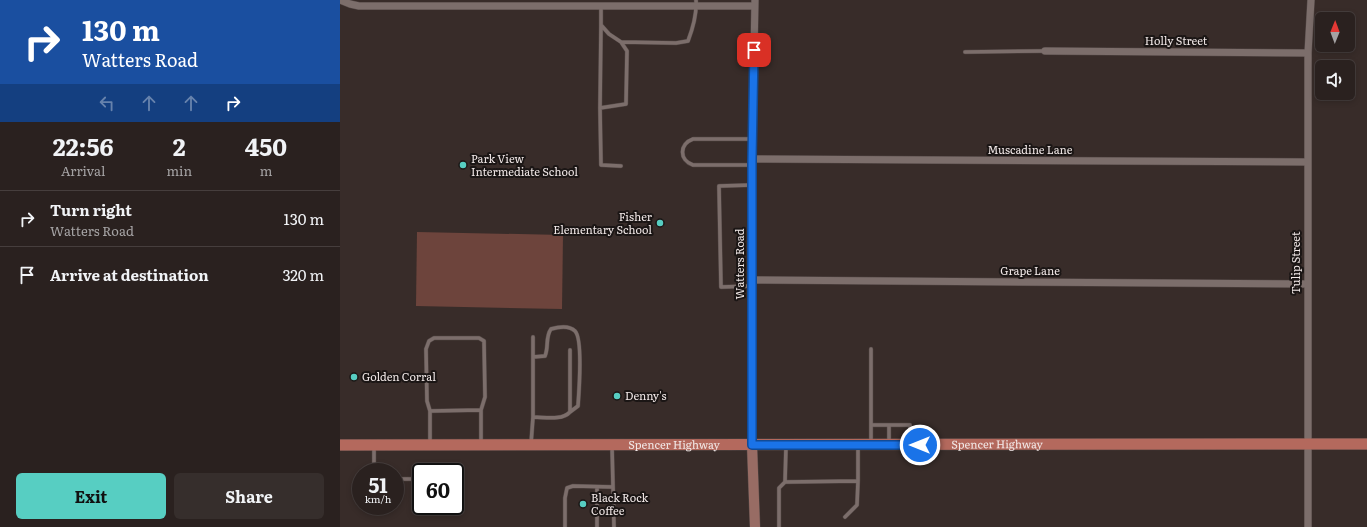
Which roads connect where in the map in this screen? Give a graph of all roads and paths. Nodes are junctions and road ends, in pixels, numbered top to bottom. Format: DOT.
graph roads {
  1 [pos="340,0"];
  2 [pos="1311,0"];
  3 [pos="642,3"];
  4 [pos="697,3"];
  5 [pos="754,3"];
  6 [pos="600,6"];
  7 [pos="601,24"];
  8 [pos="622,42"];
  9 [pos="1045,51"];
  10 [pos="965,52"];
  11 [pos="1308,53"];
  12 [pos="600,108"];
  13 [pos="752,139"];
  14 [pos="752,162"];
  15 [pos="1308,162"];
  16 [pos="621,166"];
  17 [pos="752,185"];
  18 [pos="752,283"];
  19 [pos="1307,284"];
  20 [pos="533,337"];
  21 [pos="871,349"];
  22 [pos="570,350"];
  23 [pos="533,357"];
  24 [pos="481,410"];
  25 [pos="430,411"];
  26 [pos="570,412"];
  27 [pos="533,417"];
  28 [pos="871,425"];
  29 [pos="889,425"];
  30 [pos="1308,444"];
  31 [pos="1367,444"];
  32 [pos="340,445"];
  33 [pos="374,445"];
  34 [pos="430,445"];
  35 [pos="481,445"];
  36 [pos="531,445"];
  37 [pos="612,445"];
  38 [pos="752,445"];
  39 [pos="786,445"];
  40 [pos="858,445"];
  41 [pos="871,445"];
  42 [pos="889,445"];
  43 [pos="910,445"];
  44 [pos="374,463"];
  45 [pos="858,481"];
  46 [pos="785,482"];
  47 [pos="597,487"];
  48 [pos="613,487"];
  49 [pos="845,517"];
  50 [pos="565,527"];
  51 [pos="597,527"];
  52 [pos="614,527"];
  53 [pos="755,527"];
  54 [pos="779,527"];
  55 [pos="1308,527"];
  1 -- 6 [label="street"];
  2 -- 11 [label="street, Tulip Street"];
  3 -- 4 [label="street"];
  3 -- 6 [label="street"];
  4 -- 5 [label="street"];
  4 -- 8 [label="lane"];
  5 -- 13 [label="street, Watters Road"];
  6 -- 7 [label="lane"];
  7 -- 8 [label="lane"];
  7 -- 12 [label="lane"];
  8 -- 12 [label="lane"];
  9 -- 10 [label="lane"];
  9 -- 11 [label="street, Holly Street"];
  11 -- 15 [label="street, Tulip Street"];
  12 -- 16 [label="lane"];
  13 -- 14 [label="street, Watters Road"];
  13 -- 14 [label="lane"];
  14 -- 15 [label="street, Muscadine Lane"];
  14 -- 17 [label="street, Watters Road"];
  15 -- 19 [label="street, Tulip Street"];
  17 -- 18 [label="street, Watters Road"];
  17 -- 18 [label="lane"];
  18 -- 19 [label="street, Grape Lane"];
  18 -- 38 [label="street, Watters Road"];
  19 -- 30 [label="street, Tulip Street"];
  20 -- 23 [label="lane"];
  21 -- 28 [label="lane"];
  22 -- 26 [label="lane"];
  23 -- 26 [label="lane"];
  23 -- 27 [label="lane"];
  24 -- 25 [label="lane"];
  24 -- 25 [label="lane"];
  24 -- 35 [label="lane"];
  25 -- 34 [label="lane"];
  26 -- 27 [label="lane"];
  27 -- 36 [label="lane"];
  28 -- 29 [label="lane"];
  28 -- 41 [label="lane"];
  29 -- 42 [label="lane"];
  29 -- 43 [label="lane"];
  30 -- 31 [label="main road, Spencer Highway"];
  30 -- 43 [label="main road, Spencer Highway"];
  30 -- 55 [label="street, Tulip Street"];
  32 -- 33 [label="main road, Spencer Highway"];
  33 -- 34 [label="main road, Spencer Highway"];
  33 -- 44 [label="lane"];
  34 -- 35 [label="main road, Spencer Highway"];
  35 -- 36 [label="main road, Spencer Highway"];
  36 -- 37 [label="main road, Spencer Highway"];
  37 -- 38 [label="main road, Spencer Highway"];
  37 -- 48 [label="lane"];
  38 -- 39 [label="main road, Spencer Highway"];
  38 -- 53 [label="street, Watters Road"];
  39 -- 40 [label="main road, Spencer Highway"];
  39 -- 46 [label="lane"];
  40 -- 41 [label="main road, Spencer Highway"];
  40 -- 45 [label="lane"];
  41 -- 42 [label="main road, Spencer Highway"];
  42 -- 43 [label="main road, Spencer Highway"];
  45 -- 46 [label="lane"];
  45 -- 49 [label="lane"];
  46 -- 54 [label="lane"];
  47 -- 48 [label="lane"];
  47 -- 50 [label="lane"];
  47 -- 51 [label="lane"];
  48 -- 52 [label="lane"];
}
